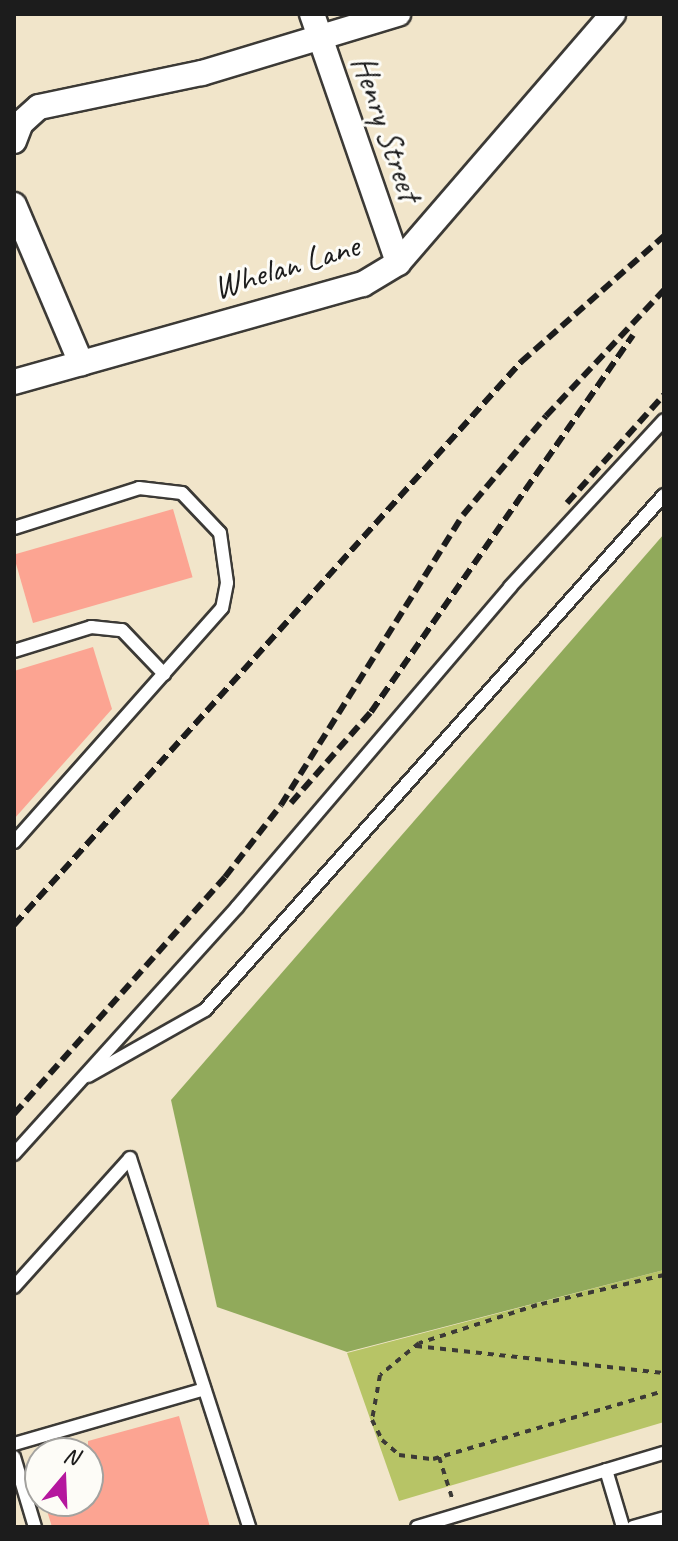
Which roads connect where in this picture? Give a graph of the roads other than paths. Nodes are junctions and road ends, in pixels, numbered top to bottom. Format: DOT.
graph roads {
  1 [pos="312,14"];
  2 [pos="398,14"];
  3 [pos="613,14"];
  4 [pos="319,38"];
  5 [pos="14,141"];
  6 [pos="14,205"];
  7 [pos="398,263"];
  8 [pos="81,363"];
  9 [pos="14,382"];
  10 [pos="664,420"];
  11 [pos="664,495"];
  12 [pos="14,528"];
  13 [pos="14,651"];
  14 [pos="164,674"];
  15 [pos="14,842"];
  16 [pos="75,1084"];
  17 [pos="14,1154"];
  18 [pos="14,1287"];
  19 [pos="204,1389"];
  20 [pos="14,1444"];
  21 [pos="664,1453"];
  22 [pos="14,1457"];
  23 [pos="606,1470"];
  24 [pos="664,1518"];
  25 [pos="35,1527"];
  26 [pos="249,1527"];
  27 [pos="417,1527"];
  28 [pos="623,1527"];
  29 [pos="633,1527"];
  1 -- 4 [label="street, Henry Street"];
  2 -- 4 [label="street"];
  3 -- 7 [label="street, Whelan Lane"];
  4 -- 5 [label="street"];
  4 -- 7 [label="street, Henry Street"];
  6 -- 8 [label="street"];
  7 -- 8 [label="street, Whelan Lane"];
  8 -- 9 [label="street, Whelan Lane"];
  10 -- 16 [label="lane"];
  11 -- 16 [label="lane"];
  12 -- 14 [label="lane"];
  13 -- 14 [label="lane"];
  14 -- 15 [label="lane"];
  16 -- 17 [label="lane"];
  18 -- 19 [label="lane"];
  19 -- 20 [label="lane"];
  19 -- 26 [label="lane"];
  21 -- 23 [label="lane"];
  22 -- 25 [label="lane"];
  23 -- 27 [label="lane"];
  23 -- 28 [label="lane"];
  24 -- 29 [label="lane"];
}
